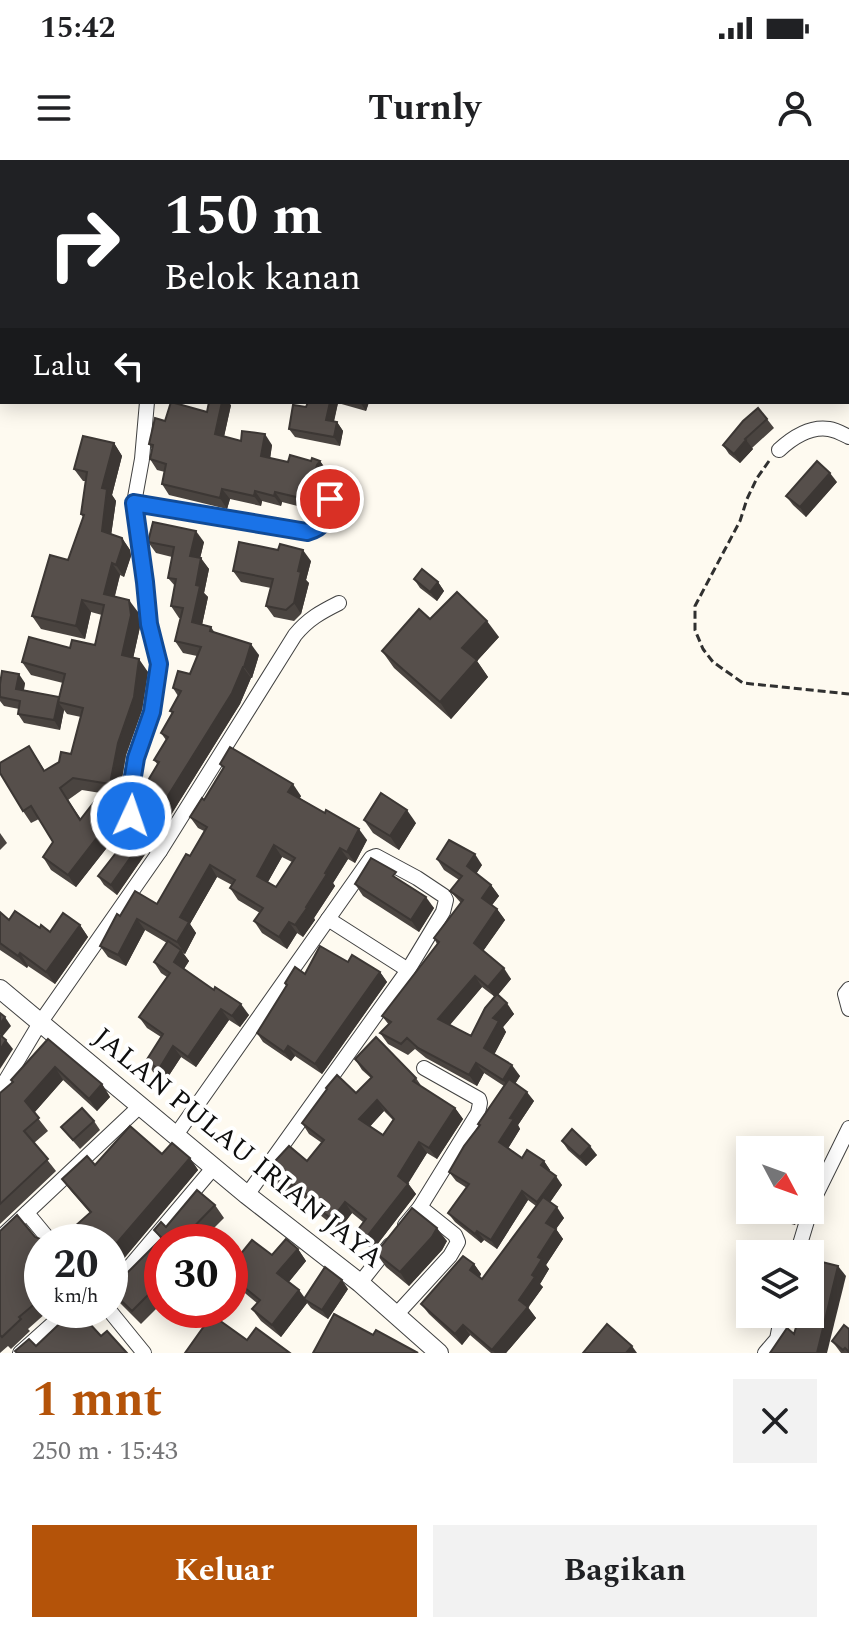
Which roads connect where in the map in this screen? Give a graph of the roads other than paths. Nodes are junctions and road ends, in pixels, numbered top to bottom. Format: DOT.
graph roads {
  1 [pos="147,404"];
  2 [pos="849,437"];
  3 [pos="779,450"];
  4 [pos="334,478"];
  5 [pos="134,503"];
  6 [pos="339,603"];
  7 [pos="160,851"];
  8 [pos="328,919"];
  9 [pos="408,970"];
  10 [pos="0,989"];
  11 [pos="849,989"];
  12 [pos="849,1009"];
  13 [pos="40,1023"];
  14 [pos="424,1068"];
  15 [pos="0,1090"];
  16 [pos="139,1107"];
  17 [pos="849,1128"];
  18 [pos="176,1135"];
  19 [pos="214,1167"];
  20 [pos="247,1195"];
  21 [pos="420,1207"];
  22 [pos="27,1213"];
  23 [pos="36,1224"];
  24 [pos="0,1238"];
  25 [pos="801,1240"];
  26 [pos="128,1269"];
  27 [pos="360,1283"];
  28 [pos="396,1315"];
  29 [pos="48,1328"];
  30 [pos="124,1328"];
  31 [pos="779,1328"];
  32 [pos="20,1353"];
  33 [pos="144,1353"];
  34 [pos="439,1353"];
  35 [pos="765,1353"];
  1 -- 5 [label="street"];
  2 -- 3 [label="street"];
  4 -- 5 [label="street"];
  5 -- 7 [label="street"];
  6 -- 7 [label="street"];
  7 -- 13 [label="street"];
  8 -- 9 [label="street"];
  8 -- 9 [label="street"];
  8 -- 18 [label="street"];
  9 -- 20 [label="street"];
  10 -- 13 [label="street, JALAN PULAU IRIAN JAYA"];
  11 -- 12 [label="street"];
  13 -- 15 [label="street"];
  13 -- 16 [label="street, JALAN PULAU IRIAN JAYA"];
  14 -- 21 [label="street"];
  16 -- 18 [label="street, JALAN PULAU IRIAN JAYA"];
  16 -- 22 [label="street"];
  17 -- 25 [label="street"];
  18 -- 19 [label="street, JALAN PULAU IRIAN JAYA"];
  19 -- 20 [label="street, JALAN PULAU IRIAN JAYA"];
  19 -- 26 [label="street"];
  20 -- 27 [label="street, JALAN PULAU IRIAN JAYA"];
  21 -- 27 [label="street"];
  21 -- 28 [label="street"];
  22 -- 23 [label="street"];
  22 -- 24 [label="street"];
  27 -- 28 [label="street, JALAN PULAU IRIAN JAYA"];
  28 -- 34 [label="street, JALAN PULAU IRIAN JAYA"];
  29 -- 32 [label="street"];
  30 -- 33 [label="street"];
  31 -- 35 [label="street"];
}
